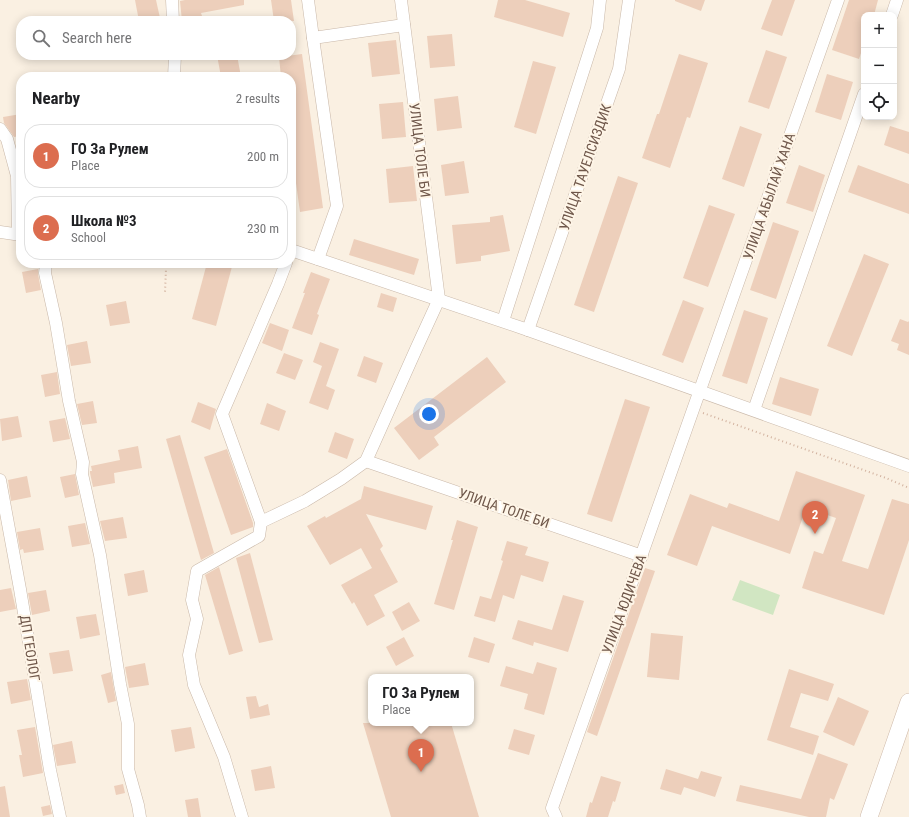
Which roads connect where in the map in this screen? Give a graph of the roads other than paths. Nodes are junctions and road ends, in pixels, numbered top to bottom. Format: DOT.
graph roads {
  1 [pos="172,0"];
  2 [pos="308,0"];
  3 [pos="401,0"];
  4 [pos="600,0"];
  5 [pos="629,0"];
  6 [pos="838,0"];
  7 [pos="897,0"];
  8 [pos="893,12"];
  9 [pos="173,16"];
  10 [pos="404,25"];
  11 [pos="313,38"];
  12 [pos="175,60"];
  13 [pos="174,72"];
  14 [pos="861,103"];
  15 [pos="0,128"];
  16 [pos="16,172"];
  17 [pos="0,232"];
  18 [pos="16,234"];
  19 [pos="296,252"];
  20 [pos="318,259"];
  21 [pos="46,268"];
  22 [pos="284,268"];
  23 [pos="439,299"];
  24 [pos="503,322"];
  25 [pos="528,330"];
  26 [pos="700,391"];
  27 [pos="754,410"];
  28 [pos="366,461"];
  29 [pos="908,463"];
  30 [pos="0,480"];
  31 [pos="261,522"];
  32 [pos="642,556"];
  33 [pos="909,702"];
  34 [pos="60,817"];
  35 [pos="140,817"];
  36 [pos="242,817"];
  37 [pos="556,817"];
  38 [pos="869,817"];
  1 -- 9 [label="street"];
  2 -- 11 [label="street"];
  3 -- 10 [label="street, УЛИЦА ТОЛЕ БИ"];
  4 -- 24 [label="street"];
  5 -- 25 [label="street, УЛИЦА ТАУЕЛСИЗДИК"];
  6 -- 26 [label="street, УЛИЦА АБЫЛАЙ ХАНА"];
  7 -- 8 [label="street"];
  10 -- 11 [label="street"];
  10 -- 23 [label="street, УЛИЦА ТОЛЕ БИ"];
  11 -- 20 [label="street"];
  12 -- 13 [label="street"];
  14 -- 27 [label="street"];
  15 -- 16 [label="street"];
  17 -- 18 [label="street"];
  19 -- 20 [label="street"];
  20 -- 23 [label="street"];
  21 -- 35 [label="street"];
  22 -- 31 [label="street"];
  23 -- 24 [label="street"];
  23 -- 28 [label="street"];
  24 -- 25 [label="street"];
  25 -- 26 [label="street"];
  26 -- 27 [label="street"];
  26 -- 32 [label="street, УЛИЦА ЮДИЧЕВА"];
  27 -- 29 [label="street"];
  28 -- 31 [label="street"];
  28 -- 32 [label="street, УЛИЦА ТОЛЕ БИ"];
  30 -- 34 [label="street, ДП ГЕОЛОГ"];
  31 -- 36 [label="street"];
  32 -- 37 [label="street, УЛИЦА ЮДИЧЕВА"];
  33 -- 38 [label="street"];
}
